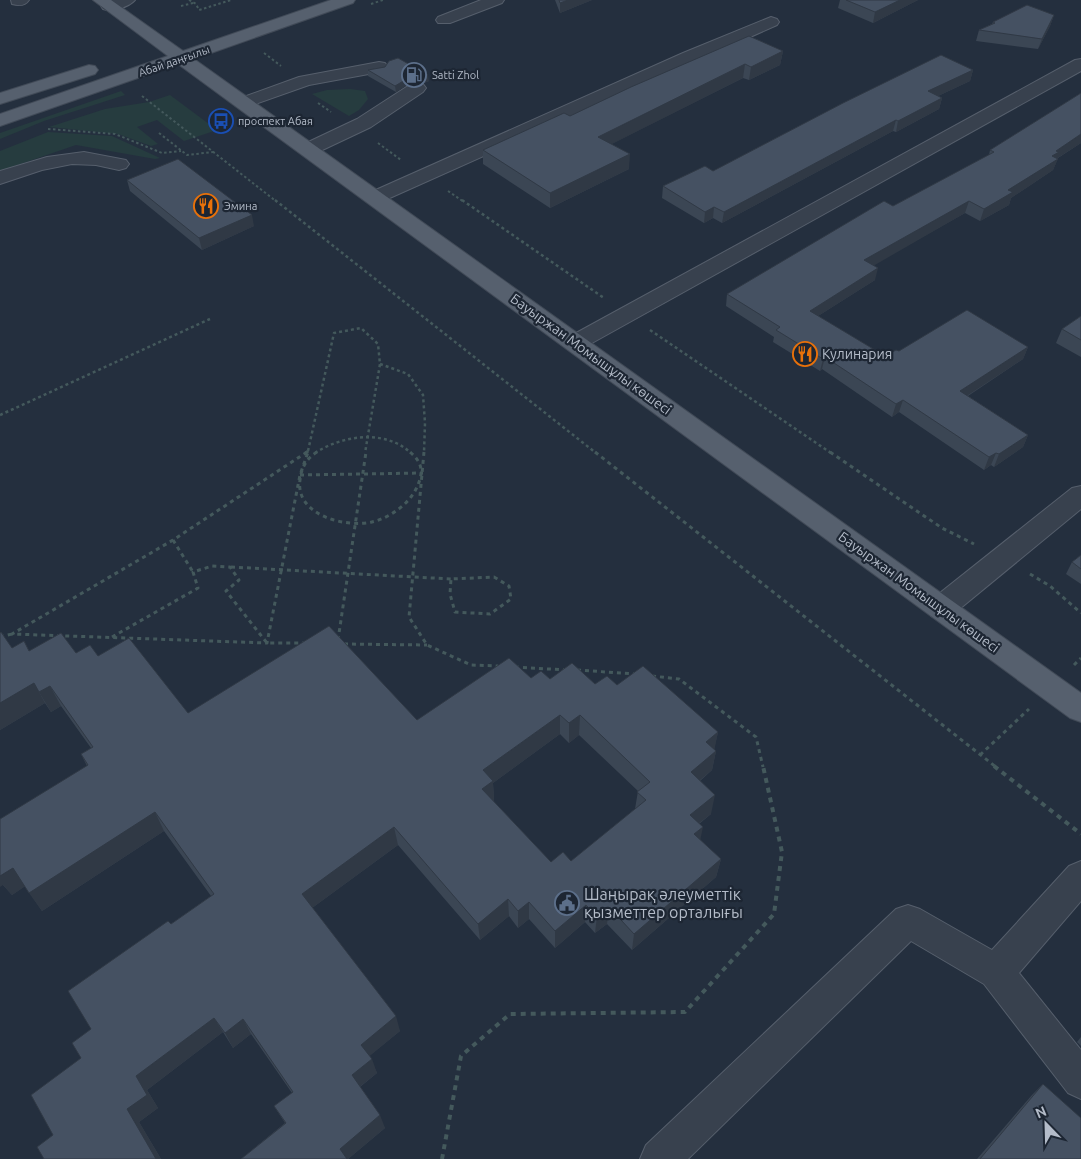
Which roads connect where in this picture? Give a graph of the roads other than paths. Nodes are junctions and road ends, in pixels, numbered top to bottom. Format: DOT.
graph roads {
  1 [pos="127,0"];
  2 [pos="347,0"];
  3 [pos="496,0"];
  4 [pos="105,3"];
  5 [pos="444,20"];
  6 [pos="771,22"];
  7 [pos="172,42"];
  8 [pos="146,50"];
  9 [pos="182,58"];
  10 [pos="1081,64"];
  11 [pos="103,65"];
  12 [pos="379,67"];
  13 [pos="416,88"];
  14 [pos="0,99"];
  15 [pos="244,103"];
  16 [pos="0,120"];
  17 [pos="309,149"];
  18 [pos="119,164"];
  19 [pos="0,178"];
  20 [pos="376,197"];
  21 [pos="575,342"];
  22 [pos="1081,495"];
  23 [pos="941,608"];
  24 [pos="1081,709"];
  25 [pos="1081,877"];
  26 [pos="996,972"];
  27 [pos="1081,1080"];
  28 [pos="660,1159"];
  1 -- 4 [label="street"];
  2 -- 9 [label="main road, Абай даңғылы"];
  3 -- 5 [label="street"];
  4 -- 7 [label="main road, Бауыржан Момышұлы көшесі"];
  6 -- 20 [label="street"];
  7 -- 8 [label="main road, Абай даңғылы"];
  7 -- 9 [label="main road, Бауыржан Момышұлы көшесі"];
  9 -- 15 [label="main road, Бауыржан Момышұлы көшесі"];
  9 -- 16 [label="main road, Абай даңғылы"];
  10 -- 21 [label="street"];
  11 -- 14 [label="main road"];
  12 -- 15 [label="street"];
  13 -- 17 [label="street"];
  15 -- 17 [label="main road, Бауыржан Момышұлы көшесі"];
  17 -- 20 [label="main road, Бауыржан Момышұлы көшесі"];
  18 -- 19 [label="street"];
  20 -- 21 [label="main road, Бауыржан Момышұлы көшесі"];
  21 -- 23 [label="main road, Бауыржан Момышұлы көшесі"];
  22 -- 23 [label="street"];
  23 -- 24 [label="main road, Бауыржан Момышұлы көшесі"];
  25 -- 26 [label="street"];
  26 -- 27 [label="street"];
  26 -- 28 [label="street"];
}
